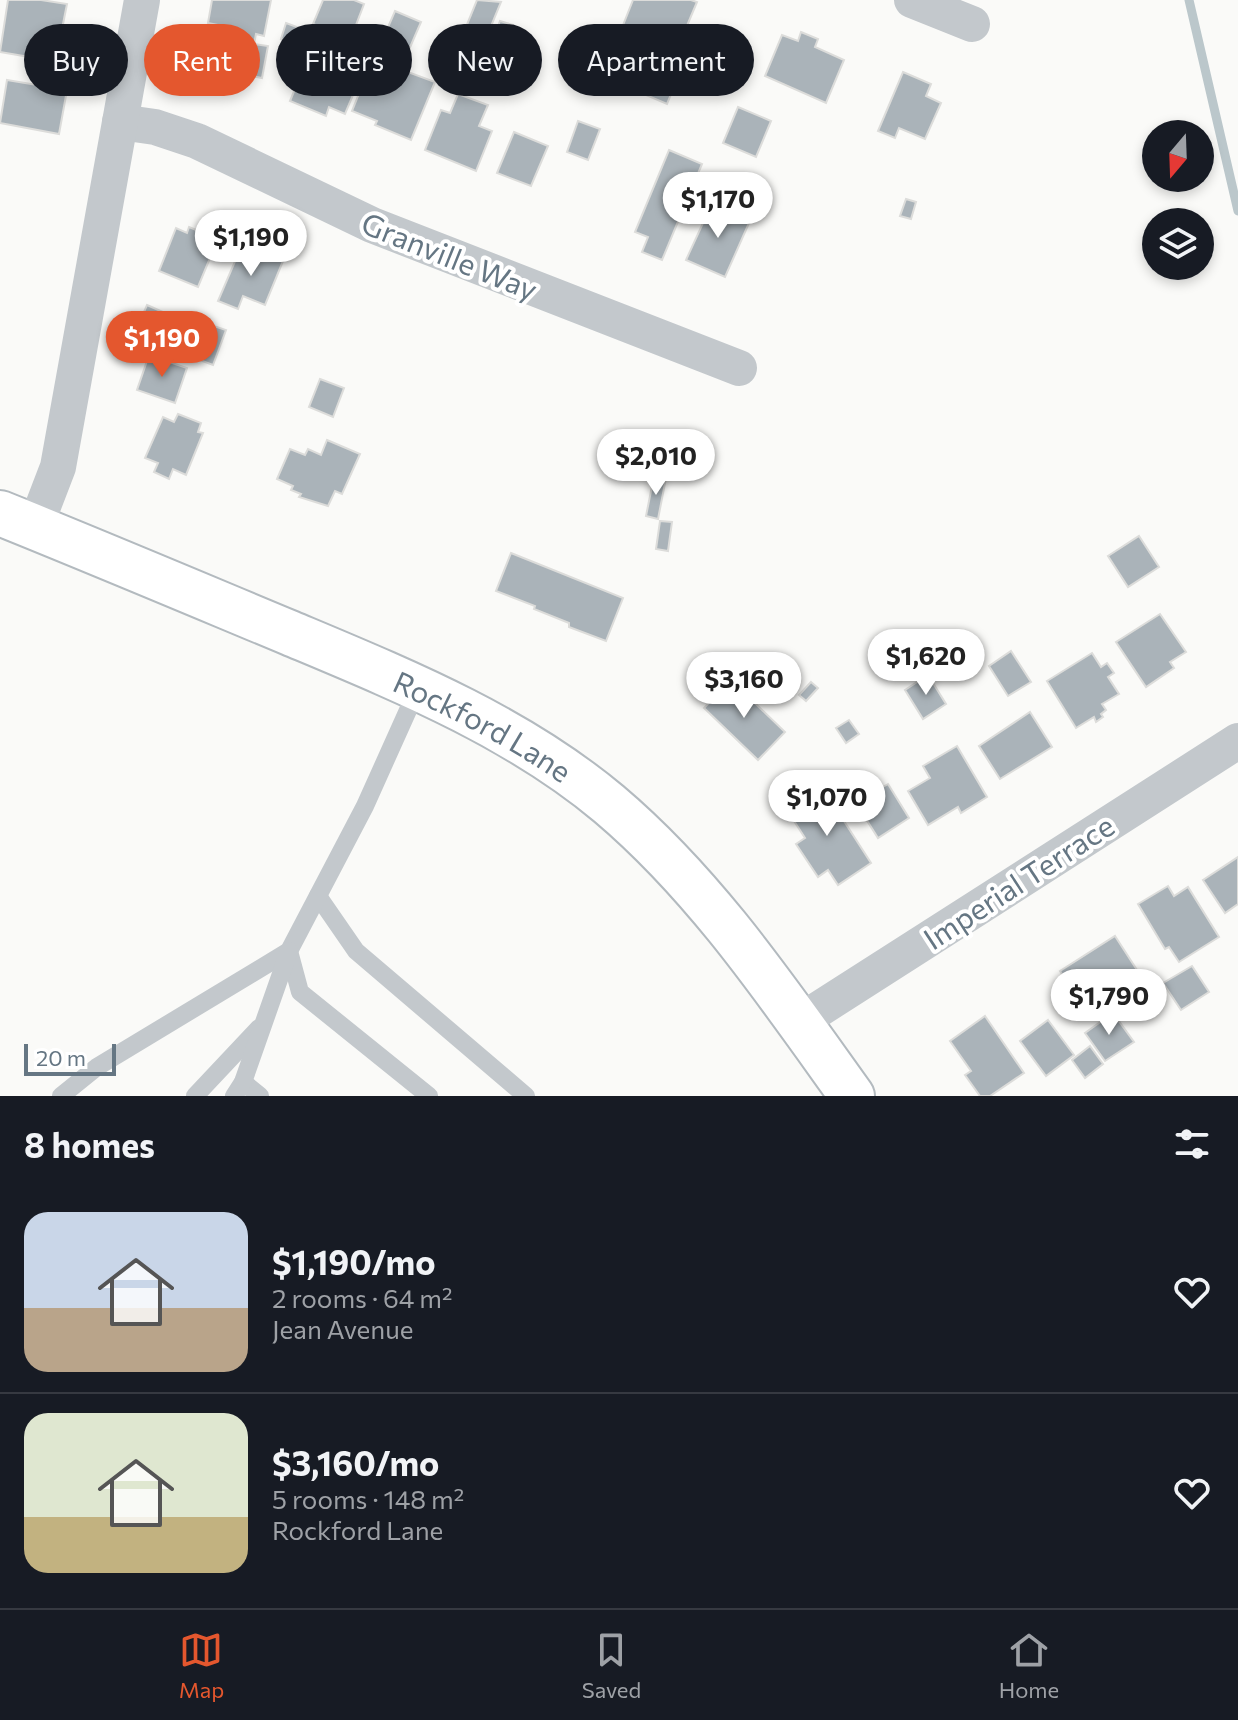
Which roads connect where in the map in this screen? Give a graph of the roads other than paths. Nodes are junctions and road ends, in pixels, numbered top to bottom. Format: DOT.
graph roads {
  1 [pos="142,0"];
  2 [pos="912,0"];
  3 [pos="972,24"];
  4 [pos="120,122"];
  5 [pos="739,368"];
  6 [pos="18,520"];
  7 [pos="418,688"];
  8 [pos="1238,741"];
  9 [pos="318,896"];
  10 [pos="289,951"];
  11 [pos="799,1022"];
  12 [pos="263,1024"];
  13 [pos="238,1089"];
  14 [pos="61,1096"];
  15 [pos="195,1096"];
  16 [pos="260,1096"];
  17 [pos="429,1096"];
  18 [pos="526,1096"];
  19 [pos="852,1096"];
  1 -- 4 [label="street"];
  2 -- 3 [label="street"];
  4 -- 5 [label="street, Granville Way"];
  4 -- 6 [label="street"];
  6 -- 7 [label="main road, Rockford Lane"];
  7 -- 9 [label="lane"];
  7 -- 11 [label="main road, Rockford Lane"];
  8 -- 11 [label="street, Imperial Terrace"];
  9 -- 10 [label="lane"];
  9 -- 18 [label="lane"];
  10 -- 12 [label="lane"];
  10 -- 14 [label="lane"];
  10 -- 17 [label="lane"];
  11 -- 19 [label="main road, Rockford Lane"];
  12 -- 13 [label="lane"];
  12 -- 15 [label="lane"];
  13 -- 16 [label="lane"];
}
